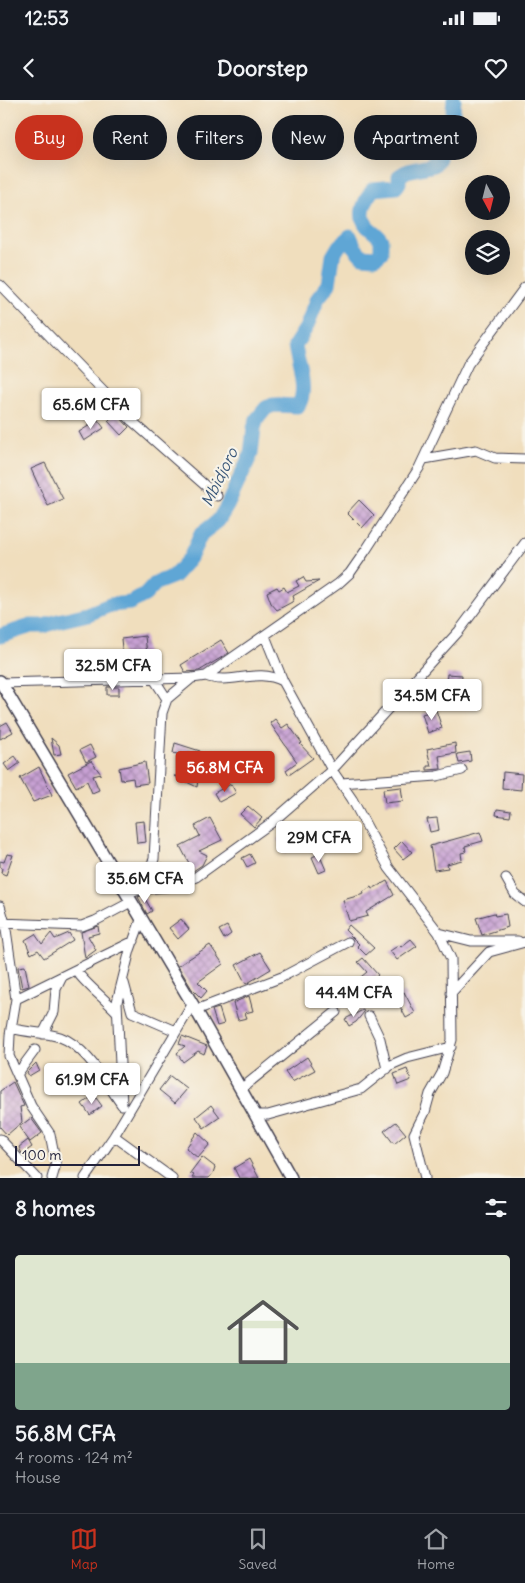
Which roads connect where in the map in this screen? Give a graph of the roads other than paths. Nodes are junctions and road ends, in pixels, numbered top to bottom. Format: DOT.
graph roads {
  1 [pos="0,285"];
  2 [pos="525,287"];
  3 [pos="424,459"];
  4 [pos="525,459"];
  5 [pos="217,496"];
  6 [pos="525,543"];
  7 [pos="265,636"];
  8 [pos="206,676"];
  9 [pos="192,678"];
  10 [pos="154,679"];
  11 [pos="283,681"];
  12 [pos="1,682"];
  13 [pos="167,699"];
  14 [pos="332,770"];
  15 [pos="462,770"];
  16 [pos="341,783"];
  17 [pos="506,878"];
  18 [pos="143,889"];
  19 [pos="129,898"];
  20 [pos="525,902"];
  21 [pos="0,906"];
  22 [pos="142,920"];
  23 [pos="3,923"];
  24 [pos="439,933"];
  25 [pos="134,941"];
  26 [pos="348,942"];
  27 [pos="525,942"];
  28 [pos="76,970"];
  29 [pos="123,974"];
  30 [pos="62,977"];
  31 [pos="451,993"];
  32 [pos="16,999"];
  33 [pos="194,1007"];
  34 [pos="117,1012"];
  35 [pos="336,1012"];
  36 [pos="369,1016"];
  37 [pos="11,1028"];
  38 [pos="176,1031"];
  39 [pos="43,1034"];
  40 [pos="451,1047"];
  41 [pos="35,1050"];
  42 [pos="387,1069"];
  43 [pos="18,1073"];
  44 [pos="241,1089"];
  45 [pos="125,1108"];
  46 [pos="256,1115"];
  47 [pos="114,1136"];
  48 [pos="0,1139"];
  49 [pos="37,1178"];
  50 [pos="52,1178"];
  51 [pos="85,1178"];
  52 [pos="172,1178"];
  53 [pos="291,1178"];
  54 [pos="426,1178"];
  1 -- 5 [label="street"];
  2 -- 3 [label="street"];
  3 -- 4 [label="street"];
  3 -- 7 [label="street"];
  6 -- 14 [label="street"];
  7 -- 8 [label="street"];
  7 -- 11 [label="street"];
  8 -- 9 [label="street"];
  8 -- 11 [label="street"];
  9 -- 10 [label="street"];
  9 -- 13 [label="street"];
  10 -- 12 [label="street"];
  10 -- 13 [label="street"];
  11 -- 14 [label="street"];
  12 -- 19 [label="street"];
  13 -- 18 [label="street"];
  14 -- 16 [label="street"];
  14 -- 18 [label="street"];
  15 -- 16 [label="street"];
  16 -- 24 [label="street"];
  17 -- 20 [label="street"];
  18 -- 19 [label="street"];
  19 -- 22 [label="street"];
  19 -- 23 [label="street"];
  21 -- 23 [label="street"];
  22 -- 25 [label="street"];
  22 -- 33 [label="street"];
  23 -- 32 [label="street"];
  24 -- 27 [label="street"];
  24 -- 31 [label="street"];
  25 -- 28 [label="street"];
  25 -- 29 [label="street"];
  26 -- 33 [label="street"];
  27 -- 31 [label="street"];
  28 -- 30 [label="street"];
  28 -- 34 [label="street"];
  29 -- 34 [label="street"];
  29 -- 38 [label="street"];
  30 -- 32 [label="street"];
  30 -- 39 [label="street"];
  31 -- 40 [label="street"];
  32 -- 37 [label="street"];
  33 -- 38 [label="street"];
  33 -- 44 [label="street"];
  34 -- 45 [label="street"];
  35 -- 44 [label="street"];
  36 -- 42 [label="street"];
  37 -- 39 [label="street"];
  37 -- 43 [label="street"];
  38 -- 45 [label="street"];
  39 -- 45 [label="street"];
  40 -- 42 [label="street"];
  40 -- 54 [label="street"];
  41 -- 43 [label="street"];
  42 -- 46 [label="street"];
  43 -- 50 [label="street"];
  44 -- 46 [label="street"];
  45 -- 47 [label="street"];
  46 -- 53 [label="street"];
  47 -- 51 [label="street"];
  47 -- 52 [label="street"];
  48 -- 49 [label="street"];
}
